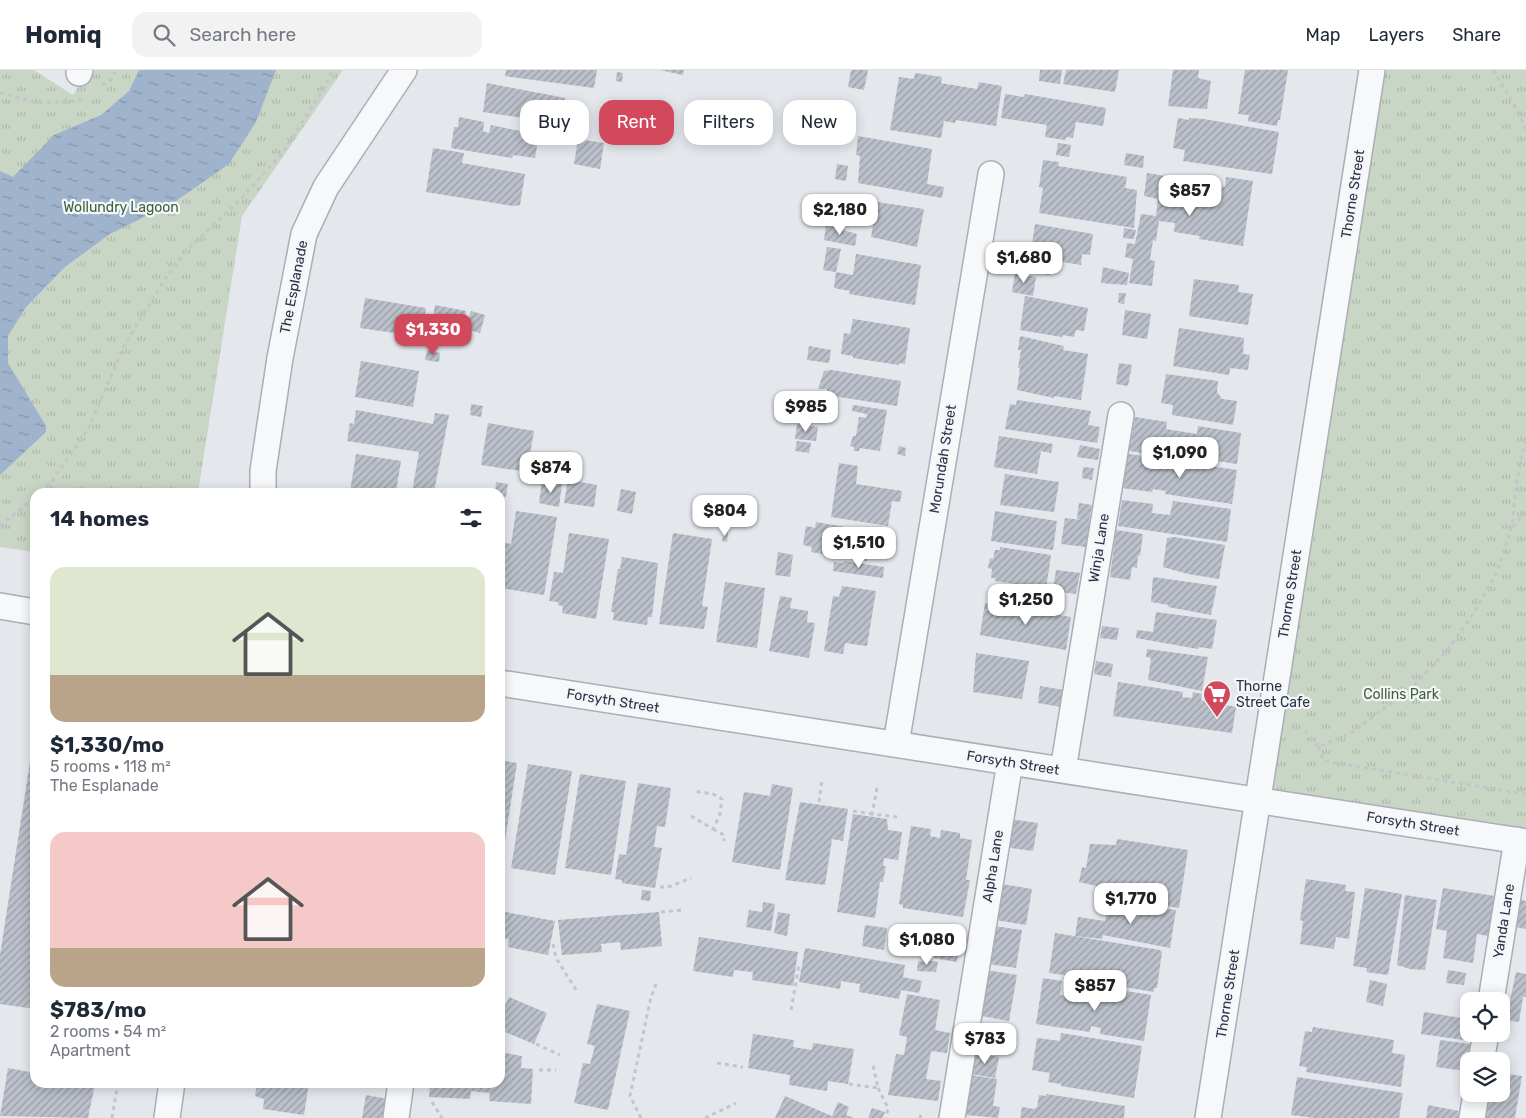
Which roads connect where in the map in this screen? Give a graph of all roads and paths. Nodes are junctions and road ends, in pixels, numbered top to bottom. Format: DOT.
graph roads {
  1 [pos="116,70"];
  2 [pos="332,70"];
  3 [pos="404,70"];
  4 [pos="1372,70"];
  5 [pos="1493,70"];
  6 [pos="85,82"];
  7 [pos="0,92"];
  8 [pos="1526,131"];
  9 [pos="991,174"];
  10 [pos="1121,415"];
  11 [pos="1526,436"];
  12 [pos="261,485"];
  13 [pos="44,488"];
  14 [pos="30,501"];
  15 [pos="1526,509"];
  16 [pos="0,526"];
  17 [pos="1512,527"];
  18 [pos="0,606"];
  19 [pos="30,611"];
  20 [pos="505,684"];
  21 [pos="1305,731"];
  22 [pos="896,744"];
  23 [pos="1318,747"];
  24 [pos="1010,762"];
  25 [pos="1063,770"];
  26 [pos="822,780"];
  27 [pos="877,788"];
  28 [pos="694,791"];
  29 [pos="1526,794"];
  30 [pos="1258,801"];
  31 [pos="820,802"];
  32 [pos="853,811"];
  33 [pos="872,814"];
  34 [pos="691,816"];
  35 [pos="897,817"];
  36 [pos="713,829"];
  37 [pos="724,841"];
  38 [pos="1521,841"];
  39 [pos="691,878"];
  40 [pos="660,887"];
  41 [pos="684,910"];
  42 [pos="661,912"];
  43 [pos="553,944"];
  44 [pos="799,965"];
  45 [pos="656,984"];
  46 [pos="1493,992"];
  47 [pos="578,993"];
  48 [pos="791,1010"];
  49 [pos="536,1044"];
  50 [pos="560,1055"];
  51 [pos="717,1063"];
  52 [pos="872,1065"];
  53 [pos="743,1067"];
  54 [pos="540,1070"];
  55 [pos="556,1070"];
  56 [pos="850,1084"];
  57 [pos="117,1088"];
  58 [pos="171,1088"];
  59 [pos="400,1088"];
  60 [pos="878,1088"];
  61 [pos="432,1102"];
  62 [pos="1475,1102"];
  63 [pos="736,1103"];
  64 [pos="112,1118"];
  65 [pos="167,1118"];
  66 [pos="396,1118"];
  67 [pos="442,1118"];
  68 [pos="641,1118"];
  69 [pos="704,1118"];
  70 [pos="886,1118"];
  71 [pos="952,1118"];
  72 [pos="1208,1118"];
  73 [pos="1472,1118"];
  1 -- 6 [label="path"];
  2 -- 13 [label="path"];
  3 -- 12 [label="street, The Esplanade"];
  4 -- 30 [label="street, Thorne Street"];
  5 -- 8 [label="path"];
  6 -- 7 [label="path"];
  9 -- 22 [label="street, Morundah Street"];
  10 -- 25 [label="street, Winja Lane"];
  11 -- 17 [label="path"];
  14 -- 16 [label="path"];
  15 -- 17 [label="path"];
  17 -- 23 [label="path"];
  18 -- 19 [label="street"];
  20 -- 22 [label="street, Forsyth Street"];
  21 -- 23 [label="path"];
  22 -- 24 [label="street, Forsyth Street"];
  23 -- 29 [label="path"];
  24 -- 25 [label="street, Forsyth Street"];
  24 -- 71 [label="street, Alpha Lane"];
  25 -- 30 [label="street, Forsyth Street"];
  26 -- 31 [label="path"];
  27 -- 33 [label="path"];
  28 -- 36 [label="path"];
  30 -- 38 [label="street, Forsyth Street"];
  30 -- 72 [label="street, Thorne Street"];
  32 -- 33 [label="path"];
  33 -- 35 [label="path"];
  34 -- 36 [label="path"];
  36 -- 37 [label="path"];
  38 -- 46 [label="street, Yanda Lane"];
  39 -- 40 [label="path"];
  41 -- 42 [label="path"];
  43 -- 47 [label="path"];
  44 -- 48 [label="path"];
  45 -- 68 [label="path"];
  49 -- 50 [label="path"];
  51 -- 53 [label="path"];
  52 -- 60 [label="path"];
  54 -- 55 [label="path"];
  56 -- 60 [label="path"];
  57 -- 64 [label="path"];
  58 -- 65 [label="street"];
  59 -- 66 [label="street"];
  60 -- 70 [label="path"];
  61 -- 67 [label="path"];
  62 -- 73 [label="street"];
  63 -- 69 [label="path"];
}
